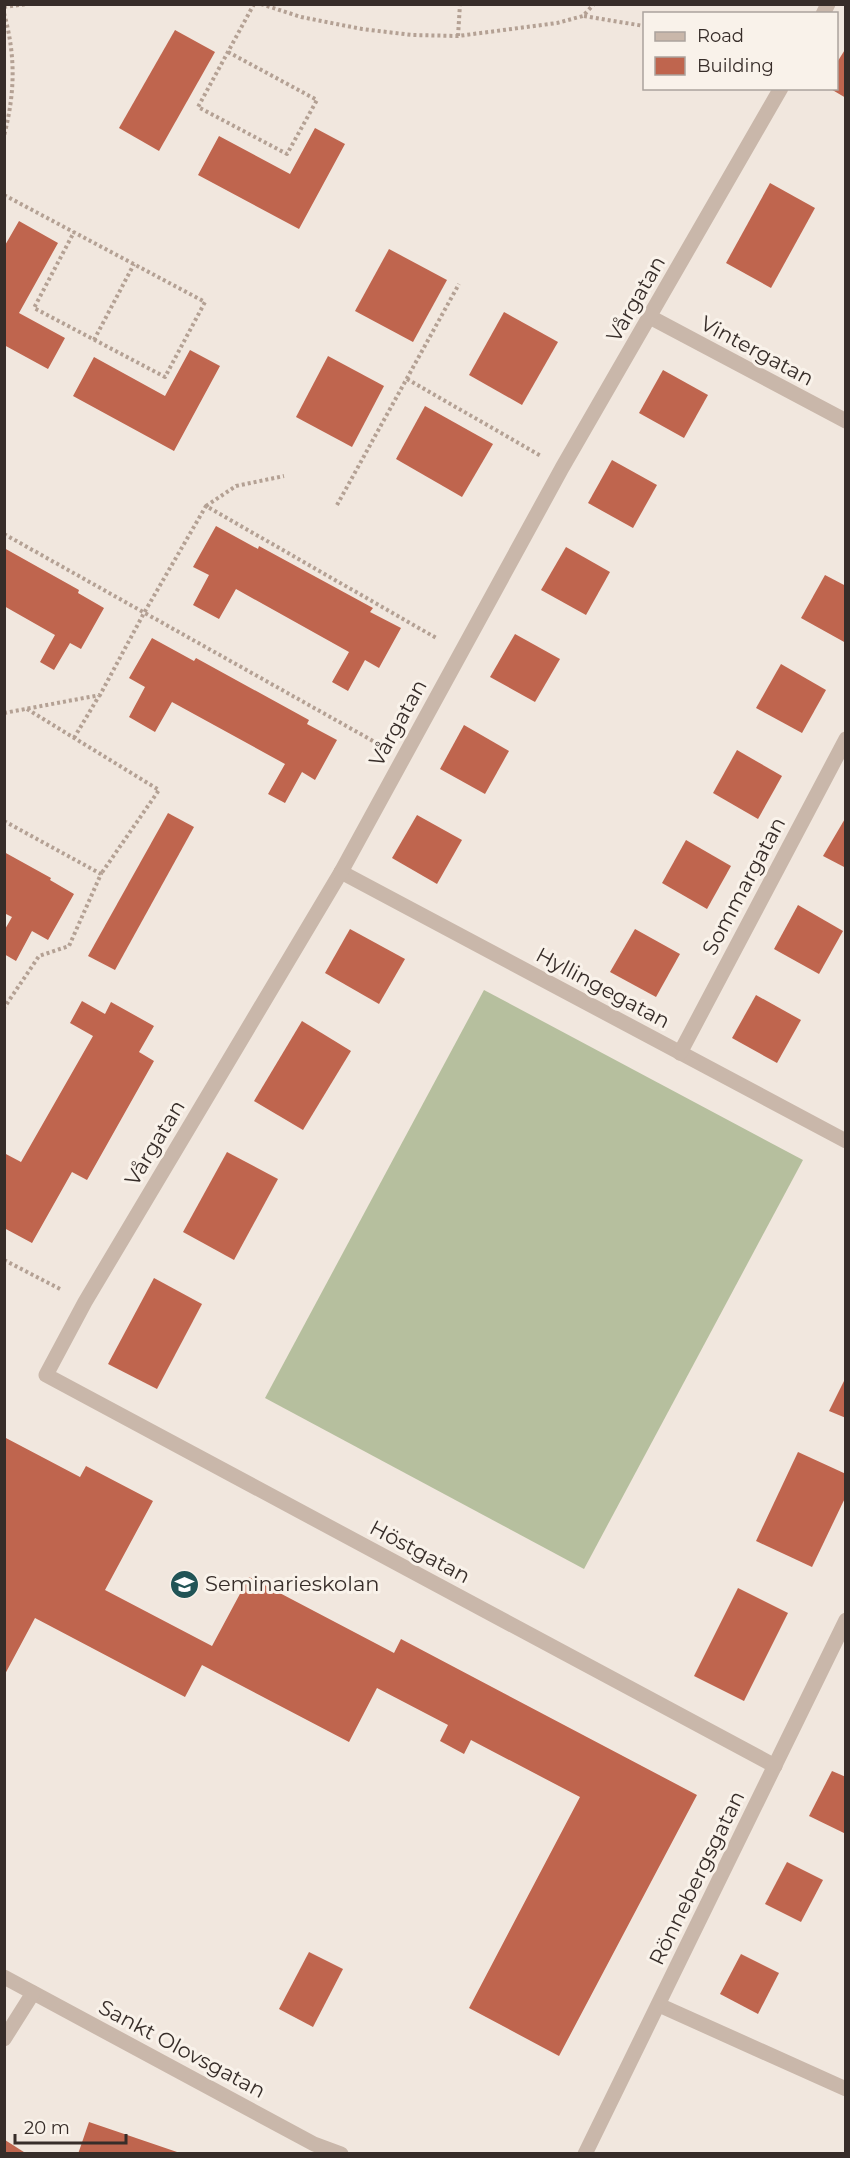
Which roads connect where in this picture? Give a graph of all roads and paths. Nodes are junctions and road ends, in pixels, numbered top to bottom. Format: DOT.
graph roads {
  1 [pos="27,4"];
  2 [pos="254,4"];
  3 [pos="261,4"];
  4 [pos="460,4"];
  5 [pos="594,4"];
  6 [pos="4,7"];
  7 [pos="4,13"];
  8 [pos="583,16"];
  9 [pos="643,26"];
  10 [pos="458,36"];
  11 [pos="228,52"];
  12 [pos="780,90"];
  13 [pos="4,136"];
  14 [pos="4,195"];
  15 [pos="74,232"];
  16 [pos="134,264"];
  17 [pos="459,284"];
  18 [pos="650,317"];
  19 [pos="94,340"];
  20 [pos="406,379"];
  21 [pos="846,421"];
  22 [pos="562,468"];
  23 [pos="284,476"];
  24 [pos="337,505"];
  25 [pos="206,506"];
  26 [pos="4,534"];
  27 [pos="144,613"];
  28 [pos="461,652"];
  29 [pos="100,695"];
  30 [pos="27,709"];
  31 [pos="4,713"];
  32 [pos="74,738"];
  33 [pos="846,738"];
  34 [pos="403,758"];
  35 [pos="4,821"];
  36 [pos="341,872"];
  37 [pos="100,874"];
  38 [pos="4,1008"];
  39 [pos="680,1053"];
  40 [pos="846,1140"];
  41 [pos="4,1260"];
  42 [pos="85,1302"];
  43 [pos="46,1375"];
  44 [pos="846,1620"];
  45 [pos="775,1766"];
  46 [pos="4,1977"];
  47 [pos="33,1993"];
  48 [pos="659,2005"];
  49 [pos="4,2039"];
  50 [pos="846,2089"];
  51 [pos="341,2154"];
  52 [pos="585,2154"];
  1 -- 6 [label="path"];
  2 -- 11 [label="path"];
  3 -- 10 [label="path"];
  4 -- 10 [label="path"];
  5 -- 8 [label="path"];
  7 -- 13 [label="path"];
  8 -- 9 [label="path"];
  8 -- 10 [label="path"];
  11 -- 11 [label="path"];
  12 -- 18 [label="street, Vårgatan"];
  14 -- 15 [label="path"];
  15 -- 16 [label="path"];
  15 -- 19 [label="path"];
  16 -- 19 [label="path"];
  16 -- 19 [label="path"];
  17 -- 20 [label="path"];
  18 -- 21 [label="street, Vintergatan"];
  18 -- 22 [label="street, Vårgatan"];
  20 -- 22 [label="path"];
  20 -- 24 [label="path"];
  22 -- 28 [label="street, Vårgatan"];
  23 -- 25 [label="path"];
  25 -- 27 [label="path"];
  25 -- 28 [label="path"];
  26 -- 27 [label="path"];
  27 -- 29 [label="path"];
  27 -- 34 [label="path"];
  28 -- 34 [label="street, Vårgatan"];
  29 -- 30 [label="path"];
  29 -- 32 [label="path"];
  30 -- 31 [label="path"];
  30 -- 32 [label="path"];
  32 -- 37 [label="path"];
  33 -- 39 [label="street, Sommargatan"];
  34 -- 36 [label="street, Vårgatan"];
  35 -- 37 [label="path"];
  36 -- 39 [label="street, Hyllingegatan"];
  36 -- 42 [label="street, Vårgatan"];
  37 -- 38 [label="path"];
  39 -- 40 [label="street, Hyllingegatan"];
  41 -- 42 [label="path"];
  42 -- 43 [label="street, Vårgatan"];
  43 -- 45 [label="street, Höstgatan"];
  44 -- 45 [label="street, Rönnebergsgatan"];
  45 -- 48 [label="street, Rönnebergsgatan"];
  46 -- 47 [label="street, Sankt Olovsgatan"];
  47 -- 49 [label="street"];
  47 -- 51 [label="street, Sankt Olovsgatan"];
  48 -- 50 [label="street"];
  48 -- 52 [label="street, Rönnebergsgatan"];
}
